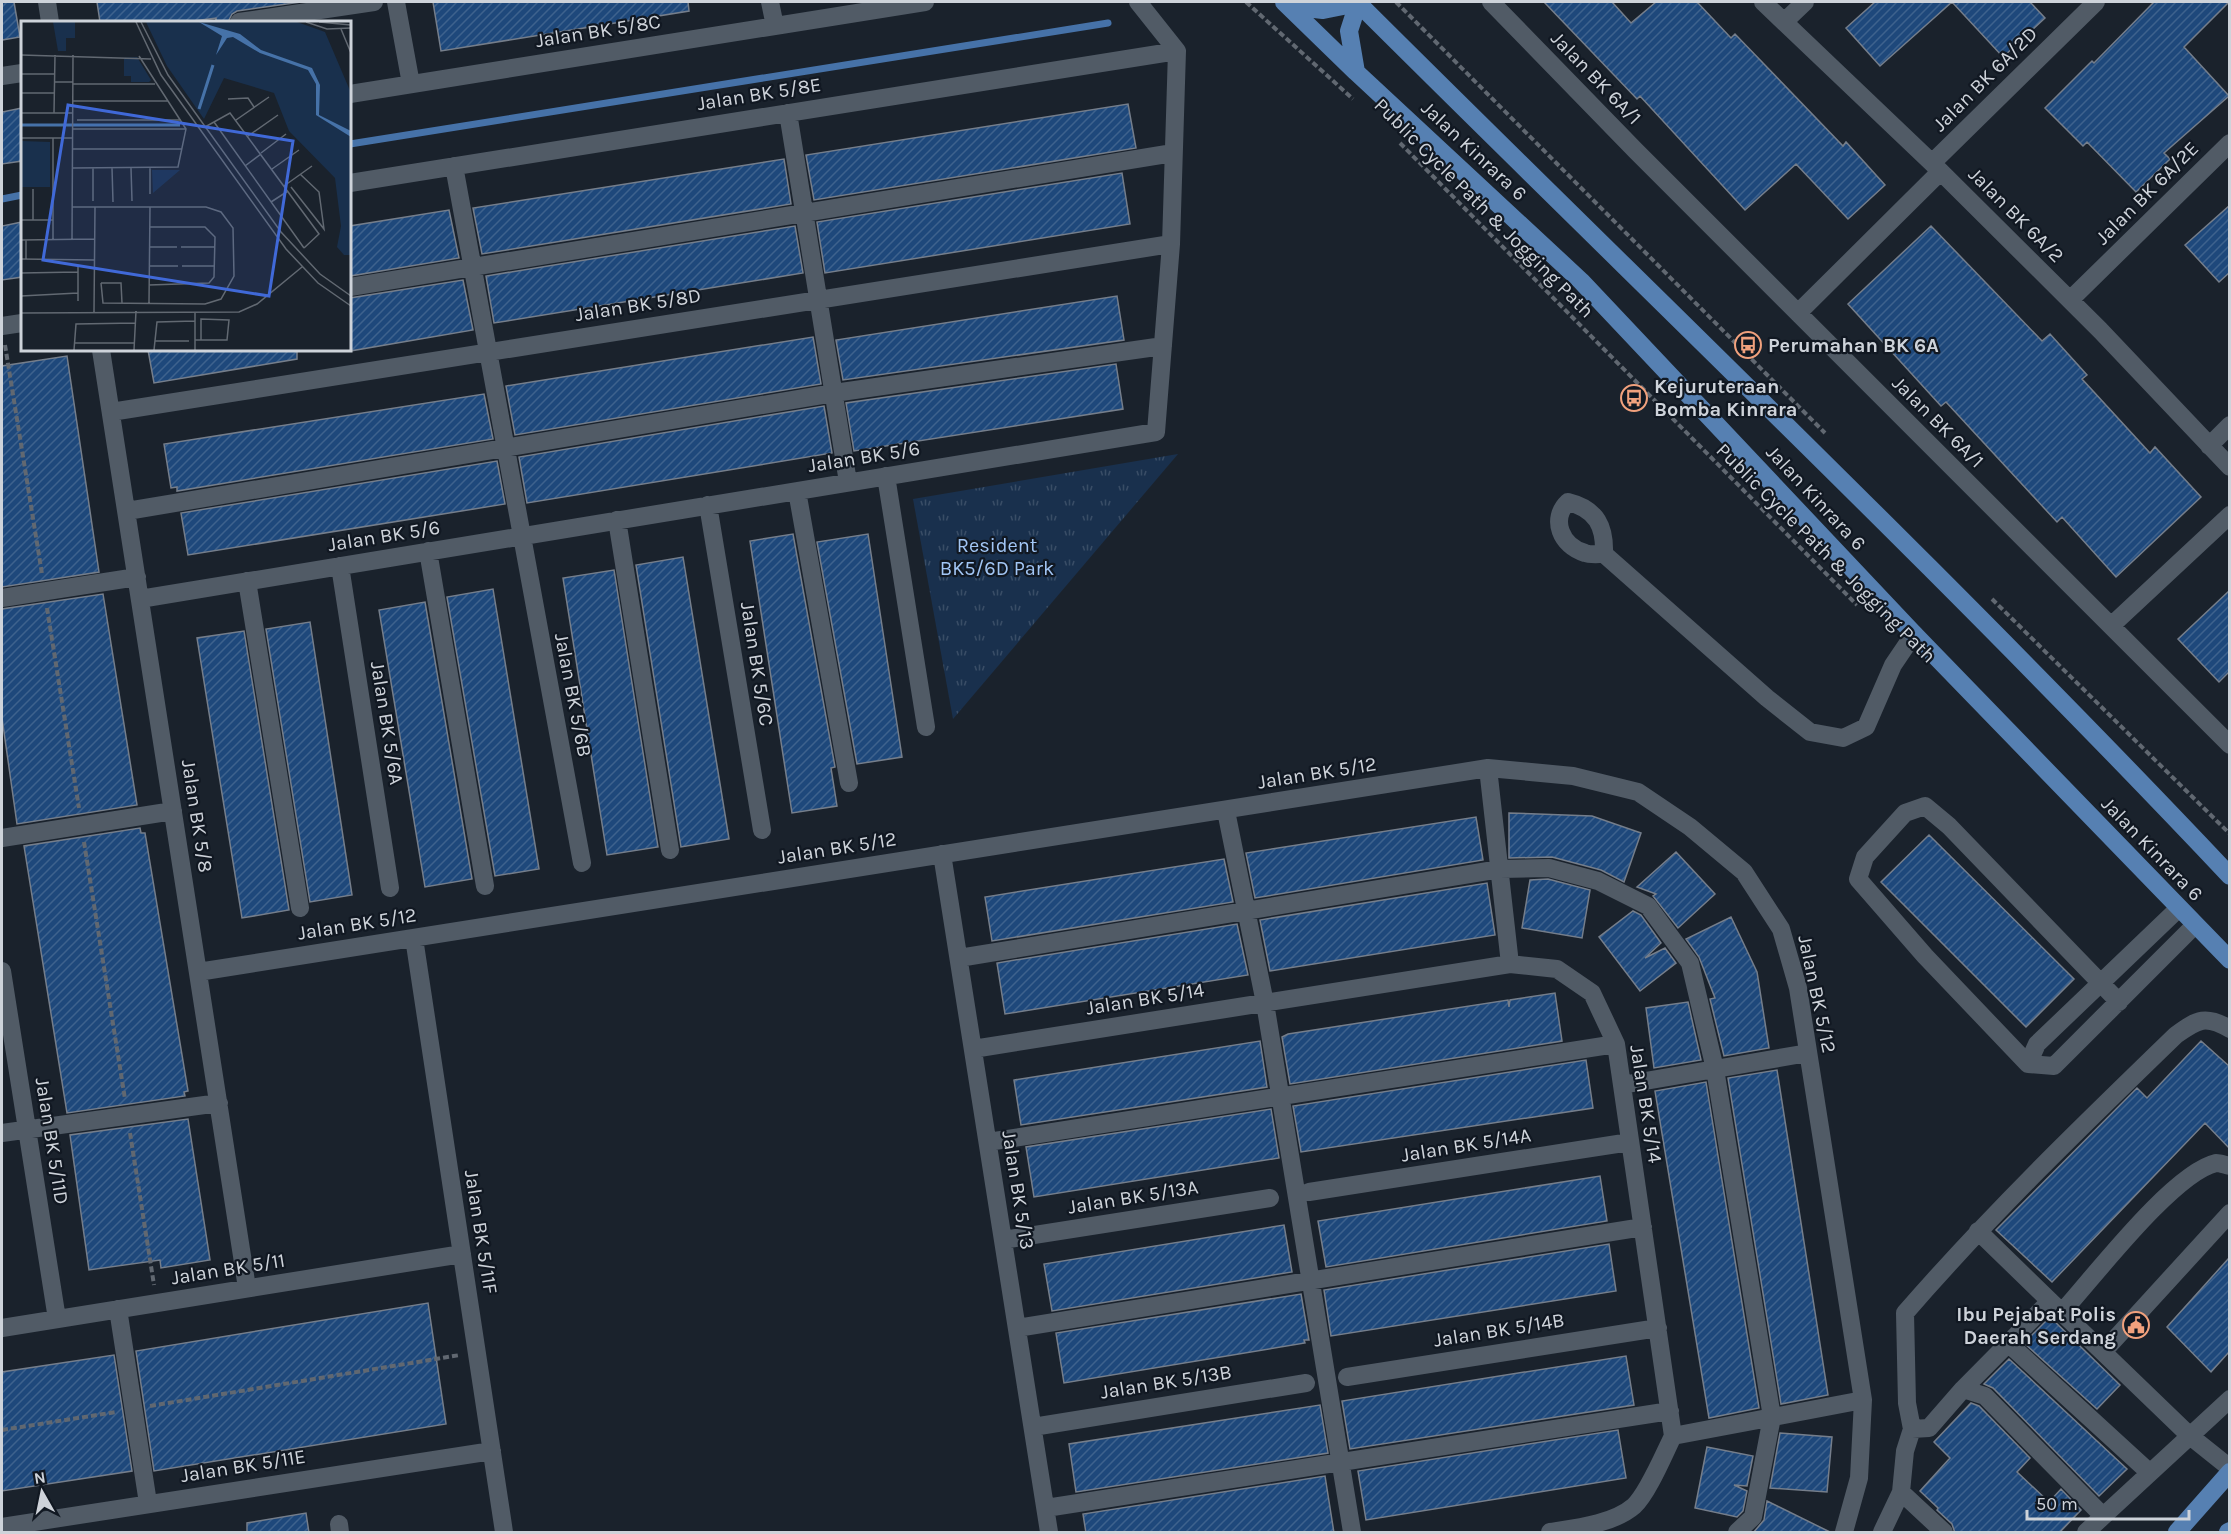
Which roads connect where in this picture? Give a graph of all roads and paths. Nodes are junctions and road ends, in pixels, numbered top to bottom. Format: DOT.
graph roads {
  1 [pos="47,2"];
  2 [pos="374,2"];
  3 [pos="396,2"];
  4 [pos="770,2"];
  5 [pos="925,2"];
  6 [pos="1138,2"];
  7 [pos="1246,2"];
  8 [pos="1358,2"];
  9 [pos="1396,2"];
  10 [pos="1491,2"];
  11 [pos="1763,2"];
  12 [pos="1805,2"];
  13 [pos="2096,2"];
  14 [pos="1286,4"];
  15 [pos="50,21"];
  16 [pos="246,21"];
  17 [pos="1784,22"];
  18 [pos="775,26"];
  19 [pos="1177,51"];
  20 [pos="1356,72"];
  21 [pos="21,73"];
  22 [pos="2,76"];
  23 [pos="411,84"];
  24 [pos="351,94"];
  25 [pos="1360,106"];
  26 [pos="1502,108"];
  27 [pos="788,113"];
  28 [pos="1483,127"];
  29 [pos="1396,138"];
  30 [pos="2229,143"];
  31 [pos="1173,153"];
  32 [pos="1450,160"];
  33 [pos="454,166"];
  34 [pos="1936,167"];
  35 [pos="1433,176"];
  36 [pos="351,183"];
  37 [pos="804,213"];
  38 [pos="1171,244"];
  39 [pos="472,267"];
  40 [pos="351,287"];
  41 [pos="818,299"];
  42 [pos="2070,300"];
  43 [pos="1798,313"];
  44 [pos="21,323"];
  45 [pos="2,326"];
  46 [pos="1163,346"];
  47 [pos="101,351"];
  48 [pos="488,352"];
  49 [pos="834,393"];
  50 [pos="111,412"];
  51 [pos="2229,425"];
  52 [pos="1830,438"];
  53 [pos="2209,446"];
  54 [pos="504,447"];
  55 [pos="2229,467"];
  56 [pos="886,476"];
  57 [pos="848,482"];
  58 [pos="797,491"];
  59 [pos="708,506"];
  60 [pos="127,511"];
  61 [pos="2229,515"];
  62 [pos="617,520"];
  63 [pos="520,536"];
  64 [pos="428,551"];
  65 [pos="1604,554"];
  66 [pos="339,566"];
  67 [pos="137,577"];
  68 [pos="247,581"];
  69 [pos="1988,596"];
  70 [pos="2,598"];
  71 [pos="140,599"];
  72 [pos="1860,608"];
  73 [pos="2112,625"];
  74 [pos="1914,634"];
  75 [pos="926,728"];
  76 [pos="2229,745"];
  77 [pos="1488,768"];
  78 [pos="849,783"];
  79 [pos="173,811"];
  80 [pos="1226,811"];
  81 [pos="762,830"];
  82 [pos="2229,834"];
  83 [pos="2,838"];
  84 [pos="670,850"];
  85 [pos="942,854"];
  86 [pos="582,863"];
  87 [pos="1500,869"];
  88 [pos="2229,876"];
  89 [pos="485,886"];
  90 [pos="390,888"];
  91 [pos="300,908"];
  92 [pos="2178,909"];
  93 [pos="1246,910"];
  94 [pos="2195,925"];
  95 [pos="414,938"];
  96 [pos="959,958"];
  97 [pos="2229,960"];
  98 [pos="1510,964"];
  99 [pos="2,971"];
  100 [pos="198,972"];
  101 [pos="2101,983"];
  102 [pos="2119,1002"];
  103 [pos="1265,1003"];
  104 [pos="2229,1029"];
  105 [pos="1616,1044"];
  106 [pos="973,1049"];
  107 [pos="1808,1053"];
  108 [pos="2028,1064"];
  109 [pos="1715,1069"];
  110 [pos="1622,1085"];
  111 [pos="1280,1095"];
  112 [pos="219,1103"];
  113 [pos="27,1129"];
  114 [pos="2,1132"];
  115 [pos="988,1142"];
  116 [pos="1630,1142"];
  117 [pos="2229,1166"];
  118 [pos="1309,1192"];
  119 [pos="1270,1198"];
  120 [pos="2229,1213"];
  121 [pos="1642,1227"];
  122 [pos="1978,1232"];
  123 [pos="1003,1240"];
  124 [pos="462,1254"];
  125 [pos="1310,1281"];
  126 [pos="247,1288"];
  127 [pos="2056,1307"];
  128 [pos="118,1309"];
  129 [pos="57,1319"];
  130 [pos="2,1328"];
  131 [pos="1017,1328"];
  132 [pos="1658,1328"];
  133 [pos="2008,1343"];
  134 [pos="2103,1352"];
  135 [pos="477,1353"];
  136 [pos="1347,1377"];
  137 [pos="1306,1383"];
  138 [pos="1963,1389"];
  139 [pos="2229,1399"];
  140 [pos="1863,1400"];
  141 [pos="133,1409"];
  142 [pos="1670,1412"];
  143 [pos="1772,1417"];
  144 [pos="1033,1427"];
  145 [pos="1912,1429"];
  146 [pos="2,1430"];
  147 [pos="1673,1436"];
  148 [pos="2190,1436"];
  149 [pos="492,1451"];
  150 [pos="1340,1462"];
  151 [pos="2229,1470"];
  152 [pos="2150,1473"];
  153 [pos="1901,1492"];
  154 [pos="148,1503"];
  155 [pos="1046,1508"];
  156 [pos="2103,1516"];
  157 [pos="2,1527"];
  158 [pos="1600,1528"];
  159 [pos="504,1533"];
  160 [pos="1049,1533"];
  161 [pos="1352,1533"];
  162 [pos="1550,1533"];
  163 [pos="1737,1533"];
  164 [pos="1844,1533"];
  165 [pos="1882,1533"];
  166 [pos="1944,1533"];
  167 [pos="2086,1533"];
  168 [pos="2177,1533"];
  1 -- 15 [label="street"];
  2 -- 16 [label="street"];
  3 -- 23 [label="street"];
  4 -- 18 [label="street"];
  5 -- 18 [label="street, Jalan BK 5/8C"];
  6 -- 19 [label="street"];
  7 -- 25 [label="path, Public Cycle Path & Jogging Path"];
  8 -- 14 [label="main road"];
  8 -- 20 [label="main road"];
  8 -- 28 [label="main road, Jalan Kinrara 6"];
  9 -- 26 [label="path"];
  10 -- 43 [label="street, Jalan BK 6A/1"];
  11 -- 17 [label="street, Jalan BK 6A/2"];
  12 -- 17 [label="street"];
  13 -- 34 [label="street, Jalan BK 6A/2D"];
  14 -- 20 [label="main road, Jalan Kinrara 6"];
  17 -- 34 [label="street, Jalan BK 6A/2"];
  18 -- 23 [label="street, Jalan BK 5/8C"];
  19 -- 27 [label="street, Jalan BK 5/8E"];
  19 -- 31 [label="street, Jalan BK 5/6"];
  20 -- 32 [label="main road, Jalan Kinrara 6"];
  21 -- 22 [label="street"];
  23 -- 24 [label="street, Jalan BK 5/8C"];
  26 -- 28 [label="path"];
  26 -- 52 [label="path"];
  27 -- 33 [label="street, Jalan BK 5/8E"];
  27 -- 37 [label="street"];
  28 -- 88 [label="main road, Jalan Kinrara 6"];
  29 -- 35 [label="path, Public Cycle Path & Jogging Path"];
  30 -- 42 [label="street, Jalan BK 6A/2E"];
  31 -- 37 [label="street"];
  31 -- 38 [label="street, Jalan BK 5/6"];
  32 -- 35 [label="path"];
  32 -- 74 [label="main road, Jalan Kinrara 6"];
  33 -- 36 [label="street, Jalan BK 5/8E"];
  33 -- 39 [label="street, Jalan BK 5/6B"];
  34 -- 42 [label="street, Jalan BK 6A/2"];
  34 -- 43 [label="street, Jalan BK 6A/2D"];
  35 -- 72 [label="path, Public Cycle Path & Jogging Path"];
  37 -- 39 [label="street"];
  37 -- 41 [label="street"];
  38 -- 41 [label="street, Jalan BK 5/8D"];
  38 -- 46 [label="street, Jalan BK 5/6"];
  39 -- 40 [label="street"];
  39 -- 48 [label="street, Jalan BK 5/6B"];
  41 -- 48 [label="street, Jalan BK 5/8D"];
  41 -- 49 [label="street"];
  42 -- 53 [label="street, Jalan BK 6A/2"];
  43 -- 73 [label="street, Jalan BK 6A/1"];
  44 -- 45 [label="street"];
  46 -- 49 [label="street"];
  46 -- 56 [label="street, Jalan BK 5/6"];
  47 -- 50 [label="street, Jalan BK 5/8"];
  48 -- 50 [label="street, Jalan BK 5/8D"];
  48 -- 54 [label="street, Jalan BK 5/6B"];
  49 -- 54 [label="street"];
  49 -- 57 [label="street"];
  50 -- 60 [label="street, Jalan BK 5/8"];
  51 -- 53 [label="street"];
  53 -- 55 [label="street, Jalan BK 6A/2"];
  54 -- 60 [label="street"];
  54 -- 63 [label="street, Jalan BK 5/6B"];
  56 -- 57 [label="street, Jalan BK 5/6"];
  56 -- 75 [label="street"];
  57 -- 58 [label="street, Jalan BK 5/6"];
  58 -- 59 [label="street, Jalan BK 5/6"];
  58 -- 78 [label="street"];
  59 -- 62 [label="street, Jalan BK 5/6"];
  59 -- 81 [label="street, Jalan BK 5/6C"];
  60 -- 67 [label="street, Jalan BK 5/8"];
  61 -- 73 [label="street"];
  62 -- 63 [label="street, Jalan BK 5/6"];
  62 -- 84 [label="street"];
  63 -- 64 [label="street, Jalan BK 5/6"];
  63 -- 86 [label="street, Jalan BK 5/6B"];
  64 -- 66 [label="street, Jalan BK 5/6"];
  64 -- 89 [label="street"];
  65 -- 74 [label="street"];
  66 -- 68 [label="street, Jalan BK 5/6"];
  66 -- 90 [label="street, Jalan BK 5/6A"];
  67 -- 70 [label="street"];
  67 -- 71 [label="street, Jalan BK 5/8"];
  68 -- 71 [label="street, Jalan BK 5/6"];
  68 -- 91 [label="street"];
  69 -- 82 [label="path"];
  71 -- 79 [label="street, Jalan BK 5/8"];
  73 -- 76 [label="street, Jalan BK 6A/1"];
  74 -- 92 [label="main road, Jalan Kinrara 6"];
  77 -- 80 [label="street, Jalan BK 5/12"];
  77 -- 87 [label="street"];
  77 -- 107 [label="street, Jalan BK 5/12"];
  79 -- 83 [label="street"];
  79 -- 100 [label="street, Jalan BK 5/8"];
  80 -- 85 [label="street, Jalan BK 5/12"];
  80 -- 93 [label="street"];
  85 -- 95 [label="street, Jalan BK 5/12"];
  85 -- 96 [label="street, Jalan BK 5/13"];
  87 -- 93 [label="street"];
  87 -- 98 [label="street"];
  87 -- 109 [label="street"];
  92 -- 94 [label="main road, Jalan Kinrara 6"];
  92 -- 101 [label="street"];
  93 -- 96 [label="street"];
  93 -- 103 [label="street"];
  94 -- 97 [label="main road, Jalan Kinrara 6"];
  94 -- 102 [label="street"];
  95 -- 100 [label="street, Jalan BK 5/12"];
  95 -- 124 [label="street, Jalan BK 5/11F"];
  96 -- 106 [label="street, Jalan BK 5/13"];
  98 -- 103 [label="street, Jalan BK 5/14"];
  98 -- 105 [label="street, Jalan BK 5/14"];
  99 -- 113 [label="street, Jalan BK 5/11D"];
  100 -- 112 [label="street, Jalan BK 5/8"];
  101 -- 102 [label="street"];
  101 -- 108 [label="street"];
  101 -- 108 [label="street"];
  102 -- 108 [label="street"];
  103 -- 106 [label="street, Jalan BK 5/14"];
  103 -- 111 [label="street"];
  104 -- 122 [label="street"];
  105 -- 110 [label="street, Jalan BK 5/14"];
  105 -- 111 [label="street"];
  106 -- 115 [label="street, Jalan BK 5/13"];
  107 -- 109 [label="street"];
  107 -- 140 [label="street, Jalan BK 5/12"];
  109 -- 110 [label="street"];
  109 -- 143 [label="street"];
  110 -- 116 [label="street, Jalan BK 5/14"];
  111 -- 115 [label="street"];
  111 -- 125 [label="street"];
  112 -- 113 [label="street"];
  112 -- 126 [label="street, Jalan BK 5/8"];
  113 -- 114 [label="street"];
  113 -- 129 [label="street, Jalan BK 5/11D"];
  115 -- 123 [label="street, Jalan BK 5/13"];
  116 -- 118 [label="street, Jalan BK 5/14A"];
  116 -- 121 [label="street, Jalan BK 5/14"];
  117 -- 127 [label="street"];
  119 -- 123 [label="street, Jalan BK 5/13A"];
  120 -- 134 [label="street"];
  121 -- 125 [label="street"];
  121 -- 132 [label="street, Jalan BK 5/14"];
  122 -- 127 [label="street"];
  122 -- 145 [label="street"];
  123 -- 131 [label="street, Jalan BK 5/13"];
  124 -- 126 [label="street, Jalan BK 5/11"];
  124 -- 135 [label="street, Jalan BK 5/11F"];
  125 -- 131 [label="street"];
  125 -- 150 [label="street"];
  126 -- 128 [label="street, Jalan BK 5/11"];
  127 -- 133 [label="street"];
  127 -- 134 [label="street"];
  128 -- 129 [label="street, Jalan BK 5/11"];
  128 -- 141 [label="street"];
  129 -- 130 [label="street, Jalan BK 5/11"];
  131 -- 144 [label="street, Jalan BK 5/13"];
  132 -- 136 [label="street, Jalan BK 5/14B"];
  132 -- 142 [label="street, Jalan BK 5/14"];
  133 -- 138 [label="street"];
  133 -- 152 [label="street"];
  134 -- 148 [label="street"];
  135 -- 141 [label="path"];
  135 -- 149 [label="street, Jalan BK 5/11F"];
  137 -- 144 [label="street, Jalan BK 5/13B"];
  138 -- 145 [label="street"];
  138 -- 156 [label="street"];
  139 -- 148 [label="street"];
  140 -- 143 [label="street"];
  140 -- 164 [label="street, Jalan BK 5/12"];
  141 -- 146 [label="path"];
  141 -- 154 [label="street"];
  142 -- 147 [label="street, Jalan BK 5/14"];
  142 -- 150 [label="street"];
  143 -- 147 [label="street"];
  143 -- 163 [label="street"];
  144 -- 155 [label="street, Jalan BK 5/13"];
  145 -- 153 [label="street"];
  147 -- 158 [label="street"];
  148 -- 151 [label="street"];
  148 -- 152 [label="street"];
  149 -- 154 [label="street, Jalan BK 5/11E"];
  149 -- 159 [label="street, Jalan BK 5/11F"];
  150 -- 155 [label="street"];
  150 -- 161 [label="street"];
  151 -- 168 [label="main road"];
  152 -- 156 [label="street"];
  153 -- 165 [label="street"];
  153 -- 166 [label="street"];
  154 -- 157 [label="street, Jalan BK 5/11E"];
  155 -- 160 [label="street, Jalan BK 5/13"];
  156 -- 167 [label="street"];
  158 -- 162 [label="street"];
}
